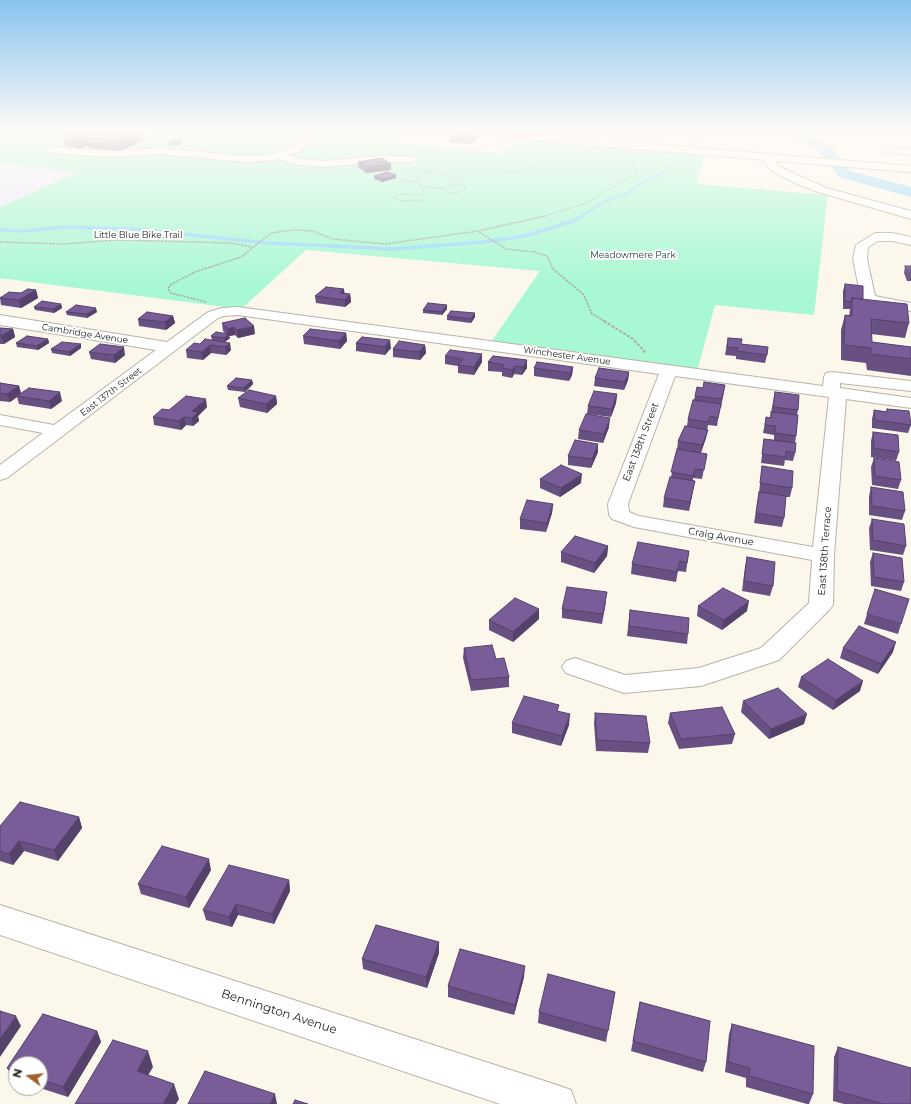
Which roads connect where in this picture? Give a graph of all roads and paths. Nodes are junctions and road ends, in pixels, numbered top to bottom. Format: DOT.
graph roads {
  1 [pos="417,184"];
  2 [pos="619,184"];
  3 [pos="806,184"];
  4 [pos="424,187"];
  5 [pos="440,188"];
  6 [pos="419,195"];
  7 [pos="419,200"];
  8 [pos="426,204"];
  9 [pos="911,215"];
  10 [pos="478,231"];
  11 [pos="911,241"];
  12 [pos="0,242"];
  13 [pos="252,248"];
  14 [pos="911,307"];
  15 [pos="222,312"];
  16 [pos="0,320"];
  17 [pos="170,347"];
  18 [pos="647,354"];
  19 [pos="611,362"];
  20 [pos="672,370"];
  21 [pos="911,386"];
  22 [pos="834,393"];
  23 [pos="911,403"];
  24 [pos="0,420"];
  25 [pos="59,431"];
  26 [pos="0,474"];
  27 [pos="619,515"];
  28 [pos="823,555"];
  29 [pos="575,667"];
  30 [pos="0,920"];
  31 [pos="557,1104"];
  1 -- 4 [label="path"];
  2 -- 10 [label="path"];
  3 -- 9 [label="street"];
  4 -- 5 [label="path"];
  4 -- 6 [label="path"];
  5 -- 5 [label="path"];
  6 -- 7 [label="path"];
  6 -- 7 [label="path"];
  7 -- 8 [label="path"];
  10 -- 13 [label="path"];
  10 -- 18 [label="path"];
  11 -- 14 [label="street"];
  12 -- 13 [label="path, Little Blue Bike Trail"];
  13 -- 15 [label="path"];
  15 -- 17 [label="street, East 137th Street"];
  15 -- 19 [label="street, Winchester Avenue"];
  16 -- 17 [label="street, Cambridge Avenue"];
  17 -- 25 [label="street, East 137th Street"];
  18 -- 19 [label="street"];
  18 -- 20 [label="street"];
  19 -- 20 [label="street, Winchester Avenue"];
  20 -- 22 [label="street, Winchester Avenue"];
  20 -- 27 [label="street, East 138th Street"];
  21 -- 22 [label="street, East 138th Terrace"];
  22 -- 23 [label="street, Winchester Avenue"];
  22 -- 28 [label="street, East 138th Terrace"];
  24 -- 25 [label="street"];
  25 -- 26 [label="street, East 137th Street"];
  27 -- 28 [label="street, Craig Avenue"];
  28 -- 29 [label="street, East 138th Terrace"];
  30 -- 31 [label="street, Bennington Avenue"];
}
